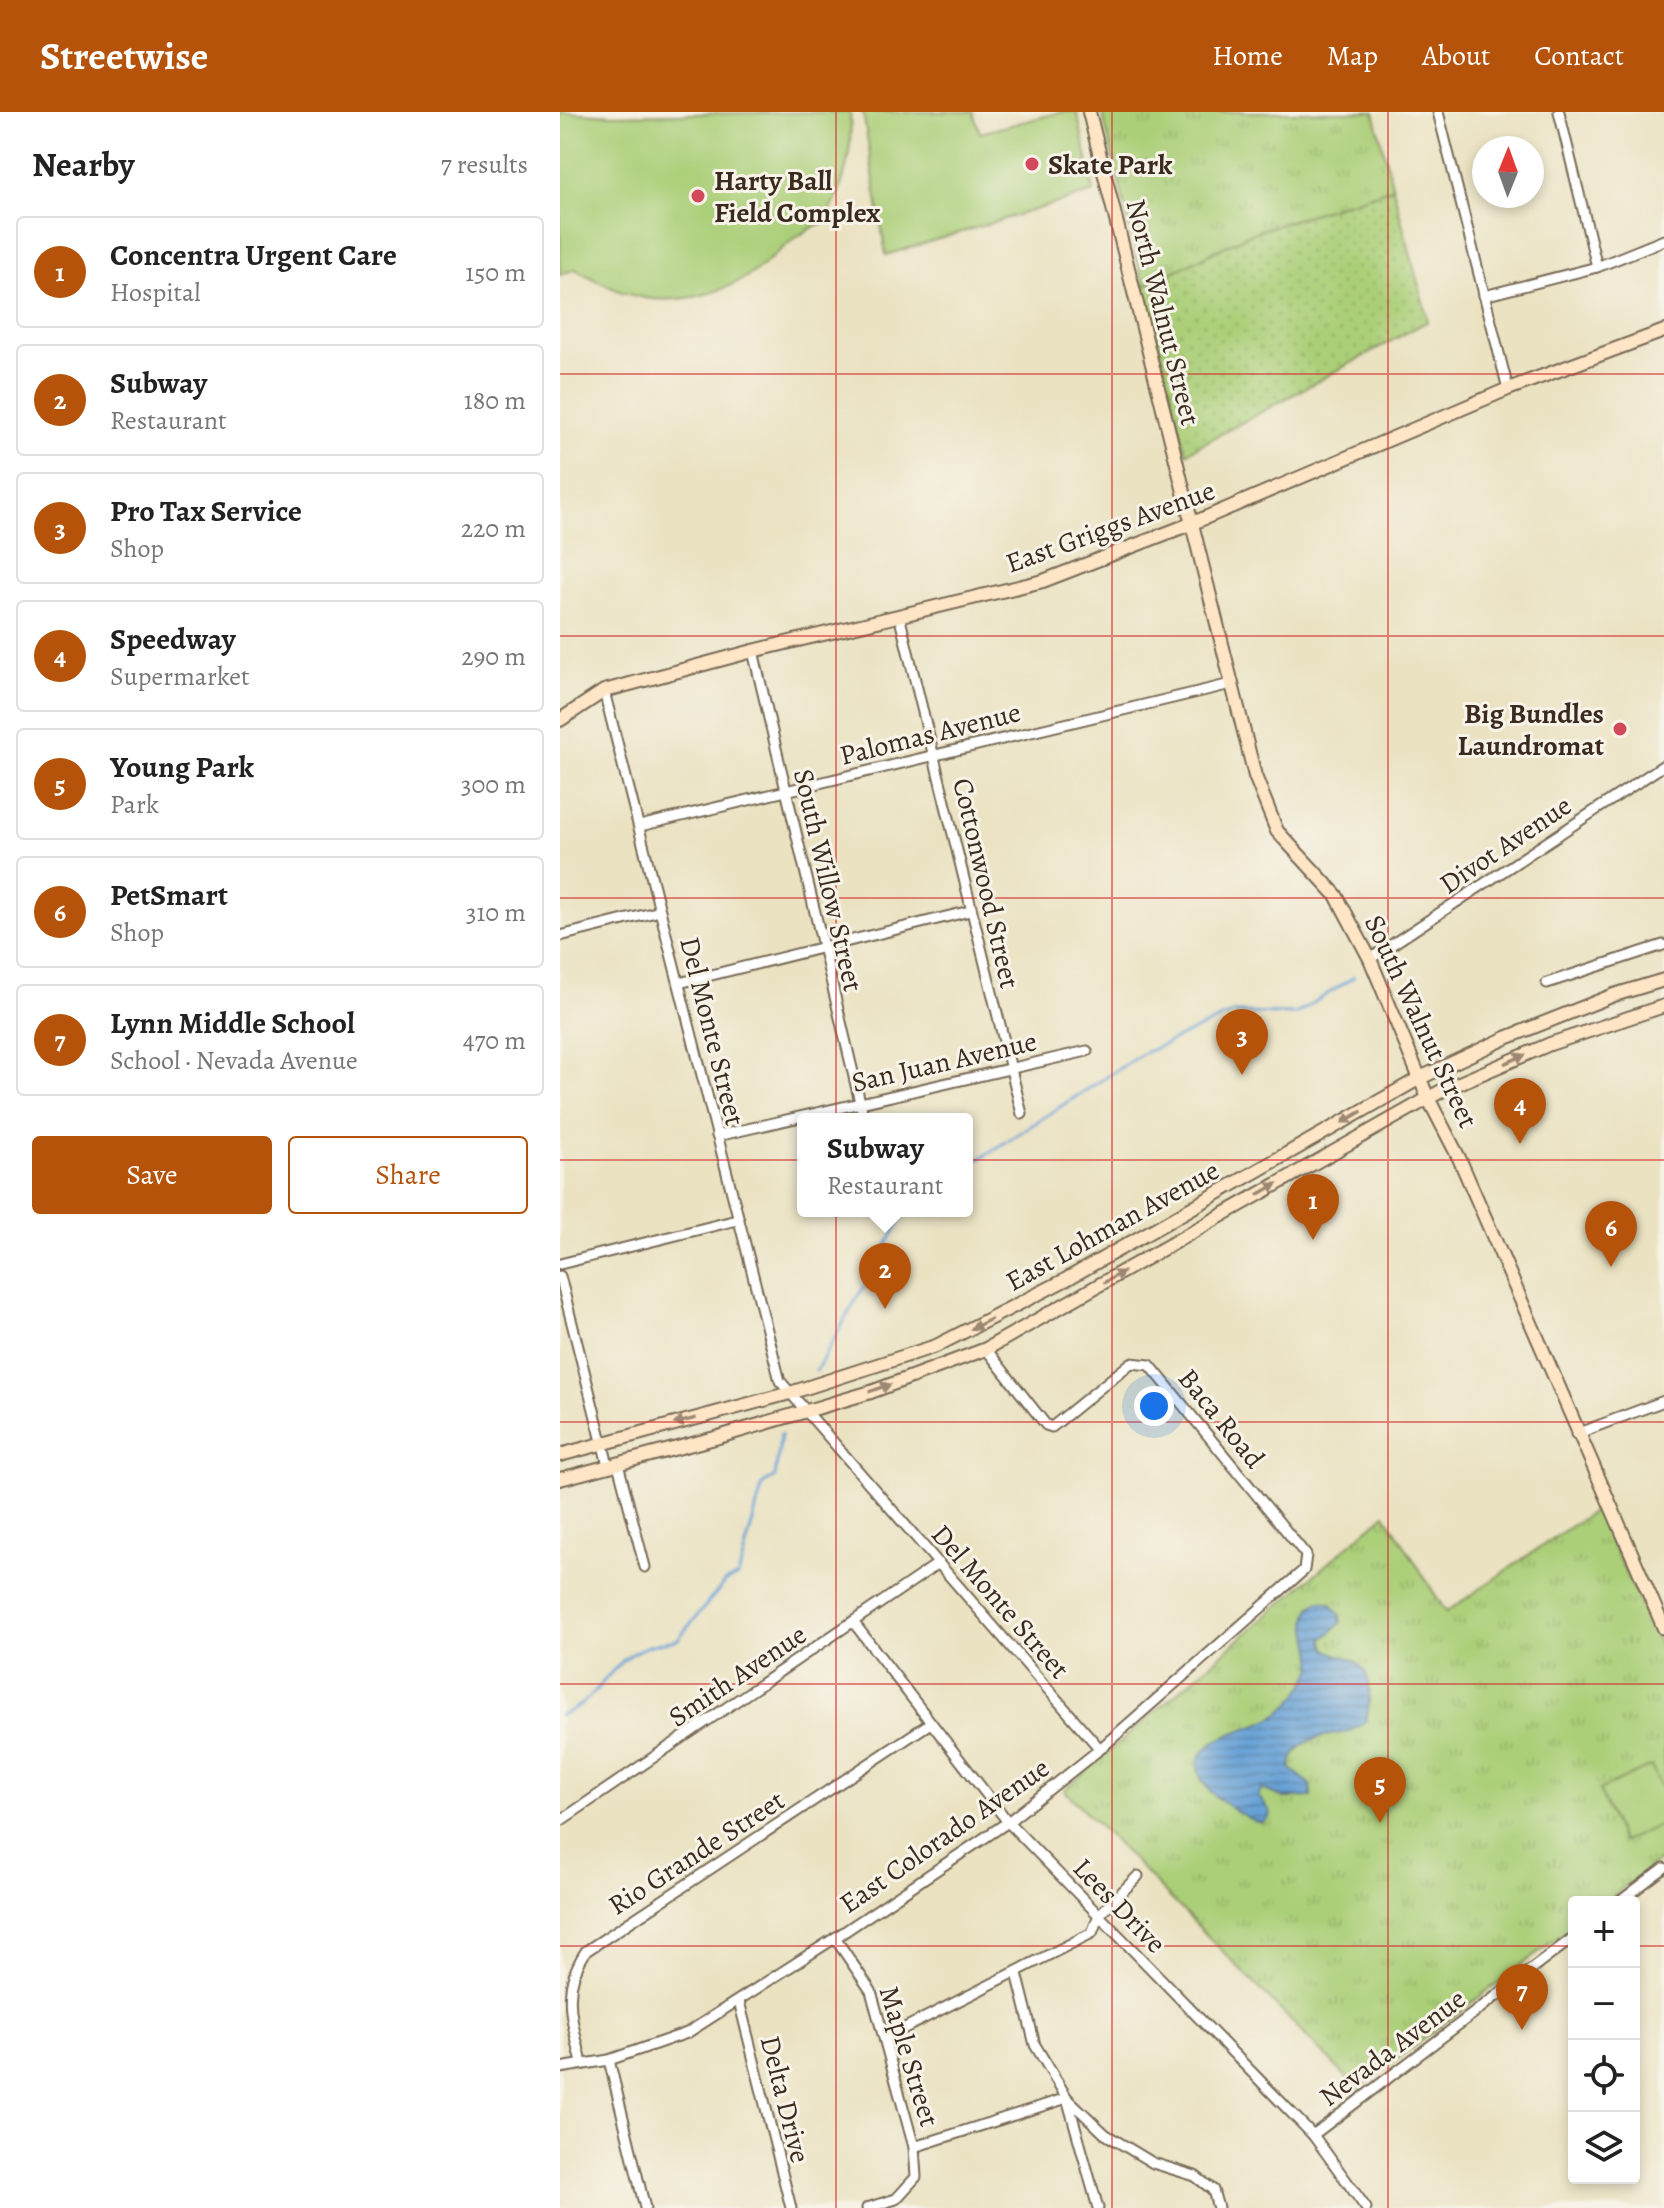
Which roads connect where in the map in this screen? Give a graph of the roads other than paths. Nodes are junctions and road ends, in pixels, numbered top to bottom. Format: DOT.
graph roads {
  1 [pos="1089,112"];
  2 [pos="1438,112"];
  3 [pos="1559,112"];
  4 [pos="1664,240"];
  5 [pos="1597,267"];
  6 [pos="1484,296"];
  7 [pos="1664,331"];
  8 [pos="1508,389"];
  9 [pos="1193,523"];
  10 [pos="899,615"];
  11 [pos="753,651"];
  12 [pos="1231,684"];
  13 [pos="604,691"];
  14 [pos="560,720"];
  15 [pos="934,754"];
  16 [pos="1664,765"];
  17 [pos="786,790"];
  18 [pos="640,826"];
  19 [pos="660,911"];
  20 [pos="970,911"];
  21 [pos="560,936"];
  22 [pos="1664,945"];
  23 [pos="821,946"];
  24 [pos="1370,959"];
  25 [pos="1664,980"];
  26 [pos="679,983"];
  27 [pos="1547,983"];
  28 [pos="1664,1006"];
  29 [pos="1541,1024"];
  30 [pos="1550,1044"];
  31 [pos="1087,1051"];
  32 [pos="1009,1066"];
  33 [pos="1420,1078"];
  34 [pos="1428,1098"];
  35 [pos="860,1103"];
  36 [pos="817,1113"];
  37 [pos="862,1113"];
  38 [pos="1022,1114"];
  39 [pos="797,1118"];
  40 [pos="717,1136"];
  41 [pos="737,1220"];
  42 [pos="560,1264"];
  43 [pos="560,1276"];
  44 [pos="986,1349"];
  45 [pos="790,1393"];
  46 [pos="1664,1401"];
  47 [pos="805,1410"];
  48 [pos="1576,1434"];
  49 [pos="604,1444"];
  50 [pos="560,1455"];
  51 [pos="613,1464"];
  52 [pos="560,1479"];
  53 [pos="939,1563"];
  54 [pos="1307,1563"];
  55 [pos="645,1567"];
  56 [pos="854,1623"];
  57 [pos="1664,1628"];
  58 [pos="929,1724"];
  59 [pos="1100,1749"];
  60 [pos="560,1821"];
  61 [pos="1008,1822"];
  62 [pos="1664,1868"];
  63 [pos="1138,1876"];
  64 [pos="1627,1896"];
  65 [pos="1099,1915"];
  66 [pos="835,1938"];
  67 [pos="1568,1942"];
  68 [pos="1017,1973"];
  69 [pos="739,2001"];
  70 [pos="885,2038"];
  71 [pos="609,2060"];
  72 [pos="582,2063"];
  73 [pos="560,2068"];
  74 [pos="1067,2098"];
  75 [pos="1313,2135"];
  76 [pos="914,2147"];
  77 [pos="645,2208"];
  78 [pos="791,2208"];
  79 [pos="867,2208"];
  80 [pos="1098,2208"];
  81 [pos="1218,2208"];
  82 [pos="1366,2208"];
  1 -- 9 [label="street, North Walnut Street"];
  2 -- 6 [label="street"];
  3 -- 5 [label="street"];
  4 -- 5 [label="street"];
  5 -- 6 [label="street"];
  6 -- 8 [label="street"];
  7 -- 8 [label="street, East Griggs Avenue"];
  8 -- 9 [label="street, East Griggs Avenue"];
  9 -- 10 [label="street, East Griggs Avenue"];
  9 -- 12 [label="street, South Walnut Street"];
  10 -- 11 [label="street, East Griggs Avenue"];
  10 -- 15 [label="street, Cottonwood Street"];
  11 -- 13 [label="street, East Griggs Avenue"];
  11 -- 17 [label="street, South Willow Street"];
  12 -- 15 [label="street, Palomas Avenue"];
  12 -- 24 [label="street, South Walnut Street"];
  13 -- 14 [label="street, East Griggs Avenue"];
  13 -- 18 [label="street, Del Monte Street"];
  15 -- 17 [label="street, Palomas Avenue"];
  15 -- 20 [label="street, Cottonwood Street"];
  16 -- 24 [label="street, Divot Avenue"];
  17 -- 18 [label="street, Palomas Avenue"];
  17 -- 23 [label="street, South Willow Street"];
  18 -- 19 [label="street, Del Monte Street"];
  19 -- 21 [label="street"];
  19 -- 26 [label="street, Del Monte Street"];
  20 -- 23 [label="street"];
  20 -- 32 [label="street, Cottonwood Street"];
  22 -- 27 [label="street"];
  23 -- 26 [label="street"];
  23 -- 35 [label="street, South Willow Street"];
  24 -- 33 [label="street, South Walnut Street"];
  25 -- 29 [label="street, East Lohman Avenue"];
  26 -- 40 [label="street, Del Monte Street"];
  28 -- 30 [label="street, East Lohman Avenue"];
  29 -- 30 [label="street"];
  29 -- 33 [label="street, East Lohman Avenue"];
  34 -- 30 [label="street, East Lohman Avenue, one-way"];
  31 -- 32 [label="street, San Juan Avenue"];
  32 -- 35 [label="street, San Juan Avenue"];
  32 -- 38 [label="street, Cottonwood Street"];
  33 -- 34 [label="street, South Walnut Street"];
  33 -- 45 [label="street, East Lohman Avenue, one-way"];
  44 -- 34 [label="street, East Lohman Avenue, one-way"];
  34 -- 48 [label="street, South Walnut Street"];
  35 -- 36 [label="street, San Juan Avenue"];
  35 -- 37 [label="street, South Willow Street"];
  39 -- 40 [label="street, San Juan Avenue"];
  40 -- 41 [label="street, Del Monte Street"];
  41 -- 42 [label="street"];
  41 -- 45 [label="street, Del Monte Street"];
  43 -- 49 [label="street"];
  47 -- 44 [label="street, East Lohman Avenue, one-way"];
  44 -- 54 [label="street, Baca Road"];
  45 -- 47 [label="street, Del Monte Street"];
  45 -- 49 [label="street, East Lohman Avenue, one-way"];
  46 -- 48 [label="street"];
  47 -- 51 [label="street, East Lohman Avenue"];
  47 -- 53 [label="street, Del Monte Street"];
  48 -- 57 [label="street, South Walnut Street"];
  49 -- 50 [label="street, East Lohman Avenue"];
  49 -- 51 [label="street"];
  51 -- 52 [label="street, East Lohman Avenue"];
  51 -- 55 [label="street"];
  53 -- 56 [label="street, Smith Avenue"];
  53 -- 59 [label="street, Del Monte Street"];
  54 -- 59 [label="street, East Colorado Avenue"];
  56 -- 58 [label="street, Lees Drive"];
  56 -- 60 [label="street, Smith Avenue"];
  58 -- 61 [label="street, Lees Drive"];
  58 -- 72 [label="street, Rio Grande Street"];
  59 -- 61 [label="street, East Colorado Avenue"];
  61 -- 65 [label="street, Lees Drive"];
  61 -- 66 [label="street, East Colorado Avenue"];
  62 -- 64 [label="street"];
  63 -- 65 [label="street"];
  65 -- 68 [label="street"];
  65 -- 75 [label="street, Lees Drive"];
  66 -- 69 [label="street, East Colorado Avenue"];
  66 -- 70 [label="street, Maple Street"];
  67 -- 75 [label="street, Nevada Avenue"];
  68 -- 70 [label="street"];
  68 -- 74 [label="street"];
  69 -- 71 [label="street, East Colorado Avenue"];
  69 -- 78 [label="street, Delta Drive"];
  70 -- 76 [label="street, Maple Street"];
  71 -- 72 [label="street, East Colorado Avenue"];
  71 -- 77 [label="street"];
  72 -- 73 [label="street, East Colorado Avenue"];
  74 -- 76 [label="street"];
  74 -- 80 [label="street"];
  74 -- 81 [label="street"];
  75 -- 82 [label="street, Lees Drive"];
  76 -- 79 [label="street"];
}
